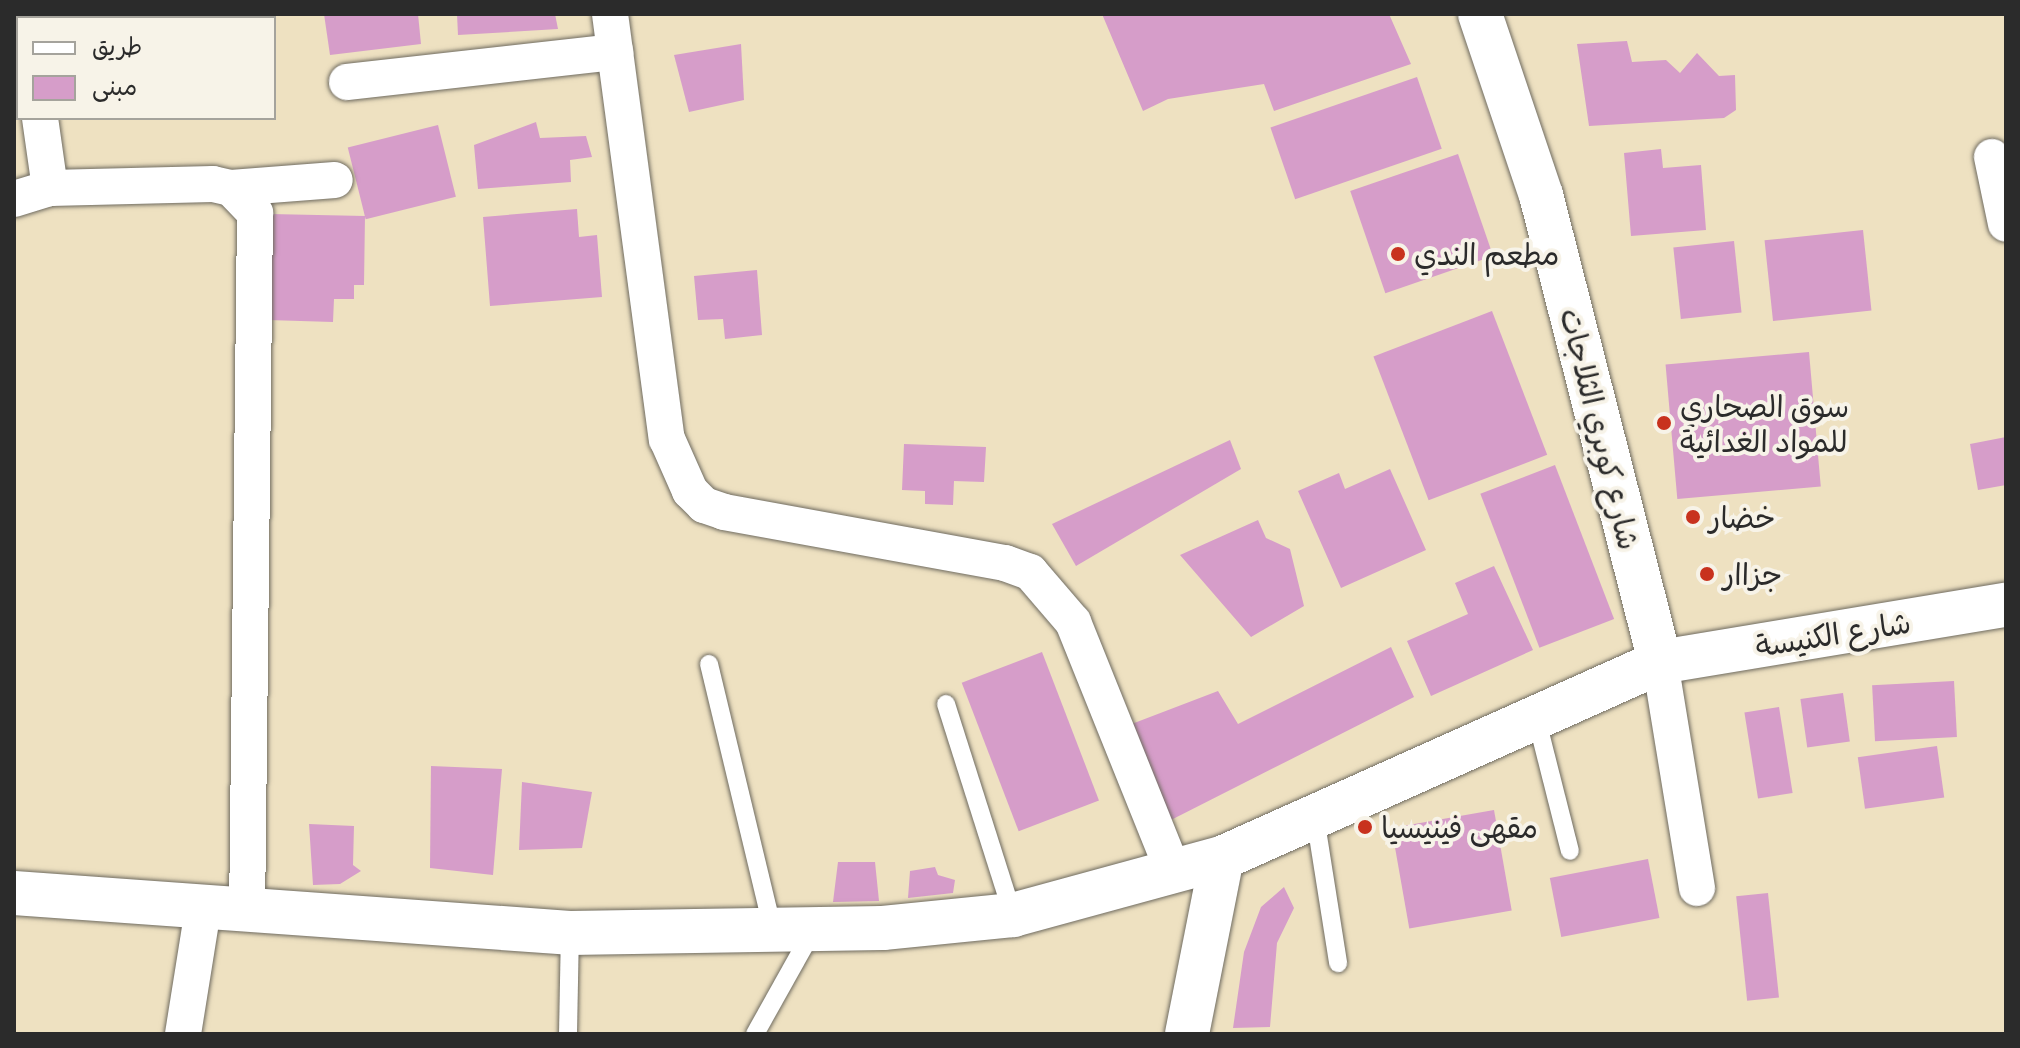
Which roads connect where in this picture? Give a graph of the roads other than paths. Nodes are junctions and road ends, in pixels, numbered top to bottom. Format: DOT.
graph roads {
  1 [pos="610,14"];
  2 [pos="1480,14"];
  3 [pos="615,52"];
  4 [pos="347,82"];
  5 [pos="40,120"];
  6 [pos="1992,157"];
  7 [pos="335,180"];
  8 [pos="50,188"];
  9 [pos="231,188"];
  10 [pos="14,199"];
  11 [pos="2006,224"];
  12 [pos="2006,605"];
  13 [pos="1660,662"];
  14 [pos="709,664"];
  15 [pos="946,704"];
  16 [pos="1536,717"];
  17 [pos="1315,817"];
  18 [pos="1570,851"];
  19 [pos="1222,858"];
  20 [pos="1174,873"];
  21 [pos="1697,888"];
  22 [pos="14,893"];
  23 [pos="203,909"];
  24 [pos="247,913"];
  25 [pos="1013,915"];
  26 [pos="794,929"];
  27 [pos="570,933"];
  28 [pos="1338,963"];
  29 [pos="183,1034"];
  30 [pos="568,1034"];
  31 [pos="755,1034"];
  32 [pos="1187,1034"];
  1 -- 3 [label="street"];
  2 -- 13 [label="street, شارع كوبري الثلاجات"];
  3 -- 4 [label="street"];
  3 -- 20 [label="street"];
  5 -- 8 [label="street"];
  6 -- 11 [label="street"];
  7 -- 9 [label="street"];
  8 -- 9 [label="street"];
  8 -- 10 [label="street"];
  9 -- 24 [label="street"];
  12 -- 13 [label="street, شارع الكنيسة"];
  13 -- 16 [label="street, شارع الكنيسة"];
  13 -- 21 [label="street"];
  14 -- 26 [label="lane"];
  15 -- 25 [label="lane"];
  16 -- 17 [label="street, شارع الكنيسة"];
  16 -- 18 [label="lane"];
  17 -- 19 [label="street, شارع الكنيسة"];
  17 -- 28 [label="lane"];
  19 -- 20 [label="street, شارع الكنيسة"];
  19 -- 32 [label="street"];
  20 -- 25 [label="street, شارع الكنيسة"];
  22 -- 23 [label="street, شارع الكنيسة"];
  23 -- 24 [label="street, شارع الكنيسة"];
  23 -- 29 [label="street"];
  24 -- 27 [label="street, شارع الكنيسة"];
  25 -- 26 [label="street, شارع الكنيسة"];
  26 -- 27 [label="street, شارع الكنيسة"];
  26 -- 31 [label="lane"];
  27 -- 30 [label="lane"];
}
